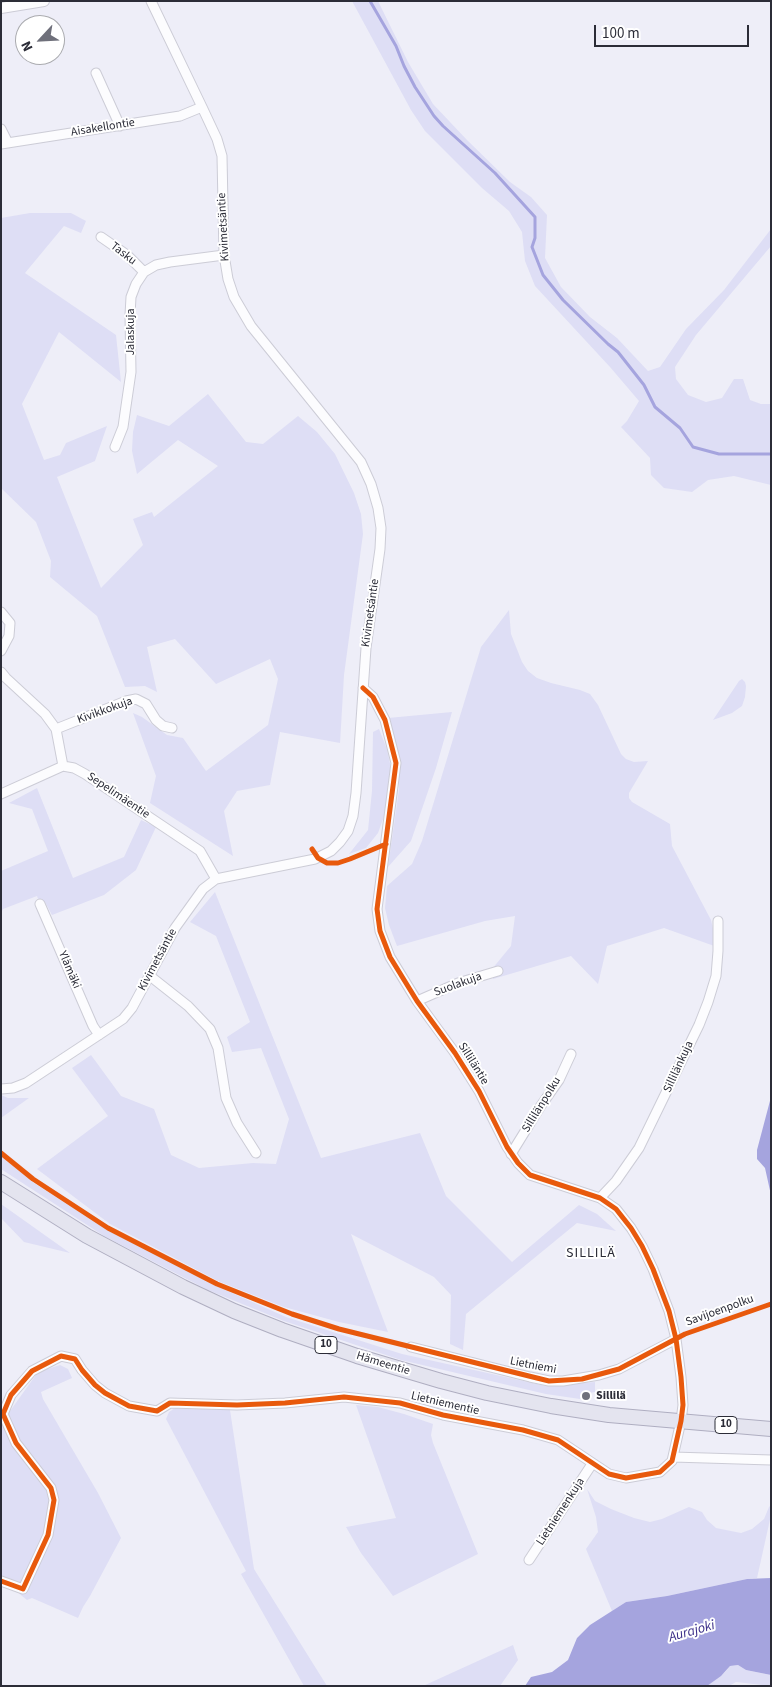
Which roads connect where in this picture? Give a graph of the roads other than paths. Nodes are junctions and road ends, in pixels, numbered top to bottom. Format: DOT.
graph roads {
  1 [pos="44,1"];
  2 [pos="151,1"];
  3 [pos="1,8"];
  4 [pos="96,73"];
  5 [pos="202,107"];
  6 [pos="120,126"];
  7 [pos="1,129"];
  8 [pos="4,143"];
  9 [pos="101,237"];
  10 [pos="224,255"];
  11 [pos="144,272"];
  12 [pos="115,447"];
  13 [pos="1,612"];
  14 [pos="1,651"];
  15 [pos="1,672"];
  16 [pos="363,688"];
  17 [pos="172,728"];
  18 [pos="56,729"];
  19 [pos="63,766"];
  20 [pos="1,794"];
  21 [pos="216,879"];
  22 [pos="40,904"];
  23 [pos="718,920"];
  24 [pos="498,971"];
  25 [pos="150,976"];
  26 [pos="417,1001"];
  27 [pos="98,1036"];
  28 [pos="571,1054"];
  29 [pos="1,1089"];
  30 [pos="256,1153"];
  31 [pos="511,1154"];
  32 [pos="1,1182"];
  33 [pos="600,1198"];
  34 [pos="676,1339"];
  35 [pos="410,1347"];
  36 [pos="681,1421"];
  37 [pos="771,1429"];
  38 [pos="673,1457"];
  39 [pos="771,1460"];
  40 [pos="592,1464"];
  41 [pos="529,1560"];
  42 [pos="1,1580"];
  1 -- 3 [label="street"];
  2 -- 5 [label="street, Kivimetsäntie"];
  4 -- 6 [label="street"];
  5 -- 6 [label="street, Aisakellontie"];
  5 -- 10 [label="street, Kivimetsäntie"];
  6 -- 8 [label="street, Aisakellontie"];
  7 -- 8 [label="street"];
  9 -- 11 [label="street, Tasku"];
  10 -- 11 [label="street"];
  10 -- 16 [label="street, Kivimetsäntie"];
  11 -- 12 [label="street, Jalaskuja"];
  13 -- 14 [label="street"];
  15 -- 18 [label="street"];
  16 -- 21 [label="street, Kivimetsäntie"];
  16 -- 26 [label="street, Silliläntie"];
  17 -- 18 [label="street, Kivikkokuja"];
  18 -- 19 [label="street"];
  19 -- 20 [label="street"];
  19 -- 21 [label="street, Sepelimäentie"];
  21 -- 25 [label="street, Kivimetsäntie"];
  22 -- 27 [label="street, Ylämäki"];
  23 -- 33 [label="street, Sillilänkuja"];
  24 -- 26 [label="street, Suolakuja"];
  25 -- 27 [label="street, Kivimetsäntie"];
  25 -- 30 [label="street"];
  26 -- 31 [label="street, Silliläntie"];
  27 -- 29 [label="street, Kivimetsäntie"];
  28 -- 31 [label="street, Sillilänpolku"];
  31 -- 33 [label="street, Silliläntie"];
  32 -- 36 [label="highway, Hämeentie / 10"];
  33 -- 34 [label="street, Silliläntie"];
  34 -- 35 [label="street, Lietniemi"];
  34 -- 36 [label="street, Silliläntie"];
  36 -- 37 [label="highway, Hämeentie / 10"];
  36 -- 38 [label="street"];
  38 -- 39 [label="street"];
  38 -- 40 [label="street, Lietniementie"];
  40 -- 41 [label="street, Lietniemenkuja"];
  40 -- 42 [label="street, Lietniementie"];
}
